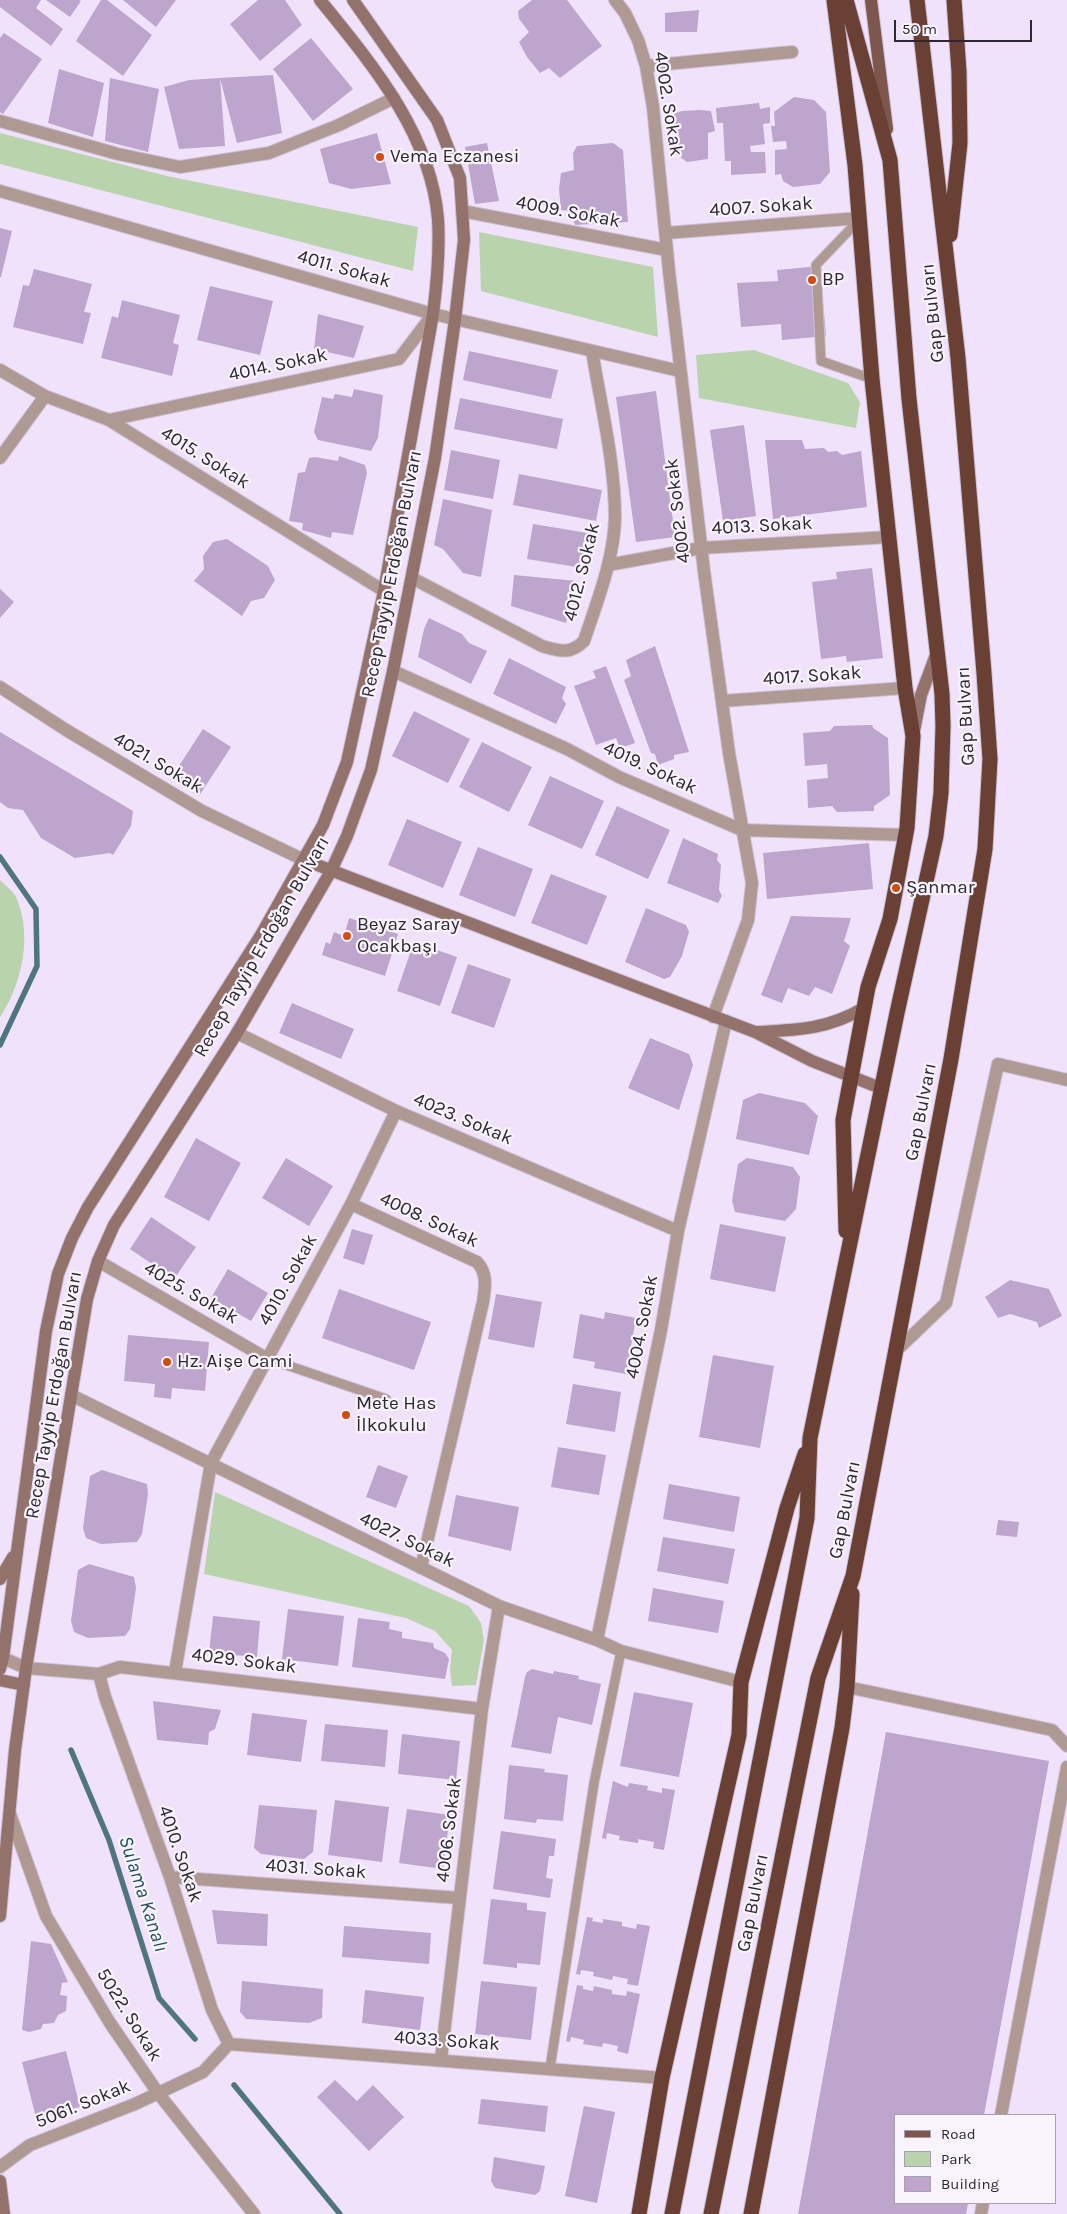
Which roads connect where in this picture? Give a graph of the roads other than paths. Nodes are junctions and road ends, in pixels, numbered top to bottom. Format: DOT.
graph roads {
  1 [pos="320,0"];
  2 [pos="353,0"];
  3 [pos="615,0"];
  4 [pos="834,0"];
  5 [pos="846,0"];
  6 [pos="872,0"];
  7 [pos="917,0"];
  8 [pos="954,0"];
  9 [pos="792,52"];
  10 [pos="646,66"];
  11 [pos="394,98"];
  12 [pos="0,121"];
  13 [pos="890,160"];
  14 [pos="0,191"];
  15 [pos="462,211"];
  16 [pos="860,218"];
  17 [pos="666,233"];
  18 [pos="667,250"];
  19 [pos="947,264"];
  20 [pos="433,314"];
  21 [pos="456,320"];
  22 [pos="592,351"];
  23 [pos="0,370"];
  24 [pos="680,371"];
  25 [pos="872,379"];
  26 [pos="46,396"];
  27 [pos="110,420"];
  28 [pos="0,458"];
  29 [pos="889,537"];
  30 [pos="701,548"];
  31 [pos="608,565"];
  32 [pos="412,578"];
  33 [pos="384,591"];
  34 [pos="937,652"];
  35 [pos="393,671"];
  36 [pos="0,687"];
  37 [pos="905,688"];
  38 [pos="722,701"];
  39 [pos="913,736"];
  40 [pos="742,830"];
  41 [pos="906,835"];
  42 [pos="304,860"];
  43 [pos="331,871"];
  44 [pos="864,1008"];
  45 [pos="712,1017"];
  46 [pos="726,1022"];
  47 [pos="756,1032"];
  48 [pos="237,1033"];
  49 [pos="851,1077"];
  50 [pos="1067,1080"];
  51 [pos="883,1089"];
  52 [pos="396,1111"];
  53 [pos="351,1204"];
  54 [pos="678,1231"];
  55 [pos="847,1257"];
  56 [pos="98,1261"];
  57 [pos="896,1351"];
  58 [pos="266,1358"];
  59 [pos="71,1395"];
  60 [pos="386,1399"];
  61 [pos="810,1438"];
  62 [pos="211,1462"];
  63 [pos="16,1550"];
  64 [pos="421,1568"];
  65 [pos="853,1576"];
  66 [pos="0,1579"];
  67 [pos="499,1606"];
  68 [pos="597,1640"];
  69 [pos="621,1651"];
  70 [pos="1,1661"];
  71 [pos="26,1668"];
  72 [pos="175,1672"];
  73 [pos="99,1674"];
  74 [pos="0,1680"];
  75 [pos="742,1682"];
  76 [pos="24,1685"];
  77 [pos="847,1687"];
  78 [pos="482,1709"];
  79 [pos="1067,1746"];
  80 [pos="1067,1768"];
  81 [pos="10,1814"];
  82 [pos="170,1877"];
  83 [pos="459,1898"];
  84 [pos="0,1916"];
  85 [pos="229,2044"];
  86 [pos="441,2059"];
  87 [pos="550,2068"];
  88 [pos="662,2078"];
  89 [pos="158,2094"];
  90 [pos="1000,2114"];
  91 [pos="0,2167"];
  92 [pos="0,2181"];
  93 [pos="4,2214"];
  94 [pos="254,2214"];
  95 [pos="638,2214"];
  96 [pos="672,2214"];
  97 [pos="711,2214"];
  98 [pos="751,2214"];
  1 -- 11 [label="main road, Recep Tayyip Erdoğan Bulvarı"];
  2 -- 15 [label="main road, Recep Tayyip Erdoğan Bulvarı"];
  3 -- 10 [label="street, 4002. Sokak"];
  4 -- 16 [label="highway"];
  5 -- 13 [label="highway, Gap Bulvarı"];
  6 -- 13 [label="main road"];
  7 -- 19 [label="highway, Gap Bulvarı"];
  8 -- 19 [label="highway"];
  9 -- 10 [label="street"];
  10 -- 17 [label="street, 4002. Sokak"];
  11 -- 12 [label="street"];
  11 -- 20 [label="main road, Recep Tayyip Erdoğan Bulvarı"];
  13 -- 34 [label="highway, Gap Bulvarı"];
  14 -- 20 [label="street, 4011. Sokak"];
  15 -- 18 [label="street, 4009. Sokak"];
  15 -- 21 [label="main road, Recep Tayyip Erdoğan Bulvarı"];
  16 -- 17 [label="street, 4007. Sokak"];
  16 -- 25 [label="highway"];
  16 -- 25 [label="lane"];
  17 -- 18 [label="street, 4002. Sokak"];
  18 -- 24 [label="street, 4002. Sokak"];
  19 -- 57 [label="highway, Gap Bulvarı"];
  20 -- 21 [label="street, 4011. Sokak"];
  20 -- 27 [label="street, 4014. Sokak"];
  20 -- 33 [label="main road, Recep Tayyip Erdoğan Bulvarı"];
  21 -- 22 [label="street, 4011. Sokak"];
  21 -- 32 [label="main road, Recep Tayyip Erdoğan Bulvarı"];
  22 -- 24 [label="street, 4011. Sokak"];
  22 -- 31 [label="street, 4012. Sokak"];
  23 -- 26 [label="street, 4015. Sokak"];
  24 -- 30 [label="street, 4002. Sokak"];
  25 -- 29 [label="highway"];
  26 -- 27 [label="street, 4015. Sokak"];
  26 -- 28 [label="street"];
  27 -- 33 [label="street, 4015. Sokak"];
  29 -- 30 [label="street, 4013. Sokak"];
  29 -- 37 [label="highway"];
  30 -- 31 [label="street, 4013. Sokak"];
  30 -- 38 [label="street, 4002. Sokak"];
  31 -- 32 [label="street, 4012. Sokak"];
  32 -- 35 [label="main road, Recep Tayyip Erdoğan Bulvarı"];
  33 -- 42 [label="main road, Recep Tayyip Erdoğan Bulvarı"];
  34 -- 39 [label="main road"];
  34 -- 51 [label="highway, Gap Bulvarı"];
  35 -- 40 [label="street, 4019. Sokak"];
  35 -- 43 [label="main road, Recep Tayyip Erdoğan Bulvarı"];
  36 -- 42 [label="street, 4021. Sokak"];
  37 -- 38 [label="street, 4017. Sokak"];
  37 -- 39 [label="highway"];
  38 -- 40 [label="street, 4002. Sokak"];
  39 -- 41 [label="highway"];
  40 -- 41 [label="street, 4019. Sokak"];
  40 -- 45 [label="street, 4002. Sokak"];
  41 -- 44 [label="highway"];
  42 -- 43 [label="main road"];
  42 -- 63 [label="main road, Recep Tayyip Erdoğan Bulvarı"];
  43 -- 45 [label="main road"];
  43 -- 48 [label="main road, Recep Tayyip Erdoğan Bulvarı"];
  44 -- 47 [label="main road"];
  44 -- 49 [label="highway"];
  45 -- 46 [label="main road"];
  46 -- 47 [label="main road"];
  46 -- 54 [label="street, 4004. Sokak"];
  47 -- 49 [label="main road"];
  48 -- 52 [label="street, 4023. Sokak"];
  48 -- 56 [label="main road, Recep Tayyip Erdoğan Bulvarı"];
  49 -- 51 [label="main road"];
  49 -- 55 [label="highway"];
  50 -- 57 [label="street"];
  51 -- 55 [label="highway, Gap Bulvarı"];
  52 -- 53 [label="street, 4010. Sokak"];
  52 -- 54 [label="street, 4023. Sokak"];
  53 -- 58 [label="street, 4010. Sokak"];
  53 -- 64 [label="street, 4008. Sokak"];
  54 -- 68 [label="street, 4004. Sokak"];
  55 -- 61 [label="highway, Gap Bulvarı"];
  56 -- 58 [label="street, 4025. Sokak"];
  56 -- 59 [label="main road, Recep Tayyip Erdoğan Bulvarı"];
  57 -- 65 [label="highway, Gap Bulvarı"];
  58 -- 60 [label="lane"];
  58 -- 62 [label="street, 4010. Sokak"];
  59 -- 62 [label="street, 4027. Sokak"];
  59 -- 71 [label="main road, Recep Tayyip Erdoğan Bulvarı"];
  61 -- 75 [label="highway"];
  61 -- 96 [label="highway, Gap Bulvarı"];
  62 -- 64 [label="street, 4027. Sokak"];
  62 -- 72 [label="street, 4010. Sokak"];
  63 -- 66 [label="main road"];
  63 -- 70 [label="main road, Recep Tayyip Erdoğan Bulvarı"];
  64 -- 67 [label="street, 4027. Sokak"];
  65 -- 77 [label="highway"];
  65 -- 97 [label="highway, Gap Bulvarı"];
  67 -- 68 [label="street, 4027. Sokak"];
  67 -- 78 [label="street, 4006. Sokak"];
  68 -- 69 [label="street, 4027. Sokak"];
  69 -- 75 [label="street, 4027. Sokak"];
  69 -- 87 [label="lane"];
  70 -- 71 [label="street, 4029. Sokak"];
  71 -- 73 [label="street, 4029. Sokak"];
  71 -- 76 [label="main road, Recep Tayyip Erdoğan Bulvarı"];
  72 -- 73 [label="street, 4029. Sokak"];
  72 -- 78 [label="street, 4029. Sokak"];
  73 -- 82 [label="street, 4010. Sokak"];
  74 -- 76 [label="main road"];
  75 -- 88 [label="highway"];
  76 -- 81 [label="main road, Recep Tayyip Erdoğan Bulvarı"];
  77 -- 79 [label="street"];
  77 -- 98 [label="highway"];
  78 -- 83 [label="street, 4006. Sokak"];
  80 -- 90 [label="street"];
  81 -- 84 [label="main road, Recep Tayyip Erdoğan Bulvarı"];
  81 -- 89 [label="street, 5022. Sokak"];
  82 -- 83 [label="street, 4031. Sokak"];
  82 -- 85 [label="street, 4010. Sokak"];
  83 -- 86 [label="street, 4006. Sokak"];
  85 -- 86 [label="street, 4033. Sokak"];
  85 -- 89 [label="street, 5061. Sokak"];
  86 -- 87 [label="street, 4033. Sokak"];
  87 -- 88 [label="street, 4033. Sokak"];
  88 -- 95 [label="highway"];
  89 -- 91 [label="street, 5061. Sokak"];
  89 -- 94 [label="street, 5022. Sokak"];
  92 -- 93 [label="main road"];
}
